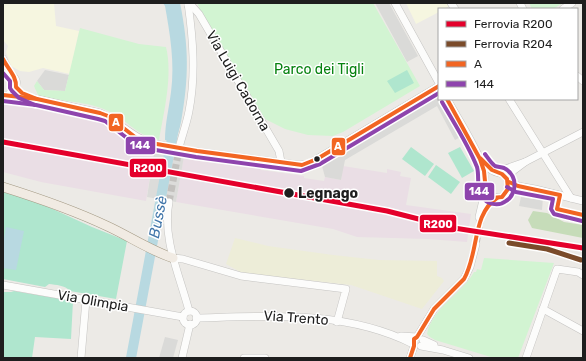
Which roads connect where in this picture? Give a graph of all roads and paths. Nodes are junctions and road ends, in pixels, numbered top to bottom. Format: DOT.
graph roads {
  1 [pos="395,3"];
  2 [pos="188,4"];
  3 [pos="3,59"];
  4 [pos="6,71"];
  5 [pos="438,82"];
  6 [pos="438,85"];
  7 [pos="16,87"];
  8 [pos="5,95"];
  9 [pos="37,99"];
  10 [pos="448,100"];
  11 [pos="511,100"];
  12 [pos="583,132"];
  13 [pos="183,147"];
  14 [pos="543,152"];
  15 [pos="480,158"];
  16 [pos="281,162"];
  17 [pos="525,162"];
  18 [pos="496,173"];
  19 [pos="509,181"];
  20 [pos="484,183"];
  21 [pos="562,184"];
  22 [pos="3,187"];
  23 [pos="547,192"];
  24 [pos="560,195"];
  25 [pos="504,196"];
  26 [pos="497,198"];
  27 [pos="571,198"];
  28 [pos="583,201"];
  29 [pos="169,202"];
  30 [pos="476,244"];
  31 [pos="173,258"];
  32 [pos="583,275"];
  33 [pos="3,285"];
  34 [pos="86,300"];
  35 [pos="543,309"];
  36 [pos="189,311"];
  37 [pos="183,317"];
  38 [pos="196,318"];
  39 [pos="337,322"];
  40 [pos="190,324"];
  41 [pos="583,331"];
  42 [pos="418,342"];
  43 [pos="81,358"];
  44 [pos="182,358"];
  45 [pos="244,358"];
  46 [pos="265,358"];
  47 [pos="410,358"];
  48 [pos="415,358"];
  49 [pos="469,358"];
  50 [pos="526,358"];
  1 -- 5 [label="street"];
  2 -- 13 [label="street"];
  2 -- 16 [label="street, Via Luigi Cadorna"];
  3 -- 4 [label="street"];
  4 -- 7 [label="street"];
  6 -- 16 [label="street"];
  7 -- 8 [label="street"];
  7 -- 9 [label="street"];
  8 -- 9 [label="street"];
  9 -- 13 [label="street, bridge"];
  10 -- 15 [label="street"];
  11 -- 14 [label="street"];
  12 -- 14 [label="street"];
  13 -- 16 [label="street"];
  14 -- 17 [label="street"];
  14 -- 21 [label="street"];
  15 -- 18 [label="street"];
  15 -- 20 [label="street"];
  17 -- 18 [label="street"];
  17 -- 19 [label="street"];
  18 -- 19 [label="street"];
  18 -- 20 [label="street"];
  19 -- 23 [label="street"];
  19 -- 25 [label="street"];
  20 -- 26 [label="street"];
  20 -- 26 [label="street"];
  21 -- 24 [label="street"];
  21 -- 27 [label="street"];
  22 -- 31 [label="main road"];
  23 -- 24 [label="street"];
  23 -- 25 [label="street"];
  24 -- 27 [label="street"];
  25 -- 26 [label="street"];
  27 -- 28 [label="street"];
  29 -- 31 [label="street"];
  30 -- 42 [label="street"];
  31 -- 36 [label="street"];
  31 -- 39 [label="street"];
  32 -- 35 [label="street"];
  33 -- 34 [label="street, Via Olimpia"];
  34 -- 37 [label="street, Via Olimpia"];
  34 -- 43 [label="street"];
  35 -- 41 [label="street"];
  35 -- 50 [label="street"];
  36 -- 37 [label="street"];
  36 -- 38 [label="street"];
  37 -- 40 [label="street"];
  38 -- 39 [label="street, Via Trento"];
  38 -- 40 [label="street"];
  39 -- 42 [label="street, Via Trento"];
  40 -- 44 [label="street"];
  42 -- 47 [label="street"];
  42 -- 48 [label="street"];
  42 -- 49 [label="street, Via Trento"];
  45 -- 46 [label="street"];
}
